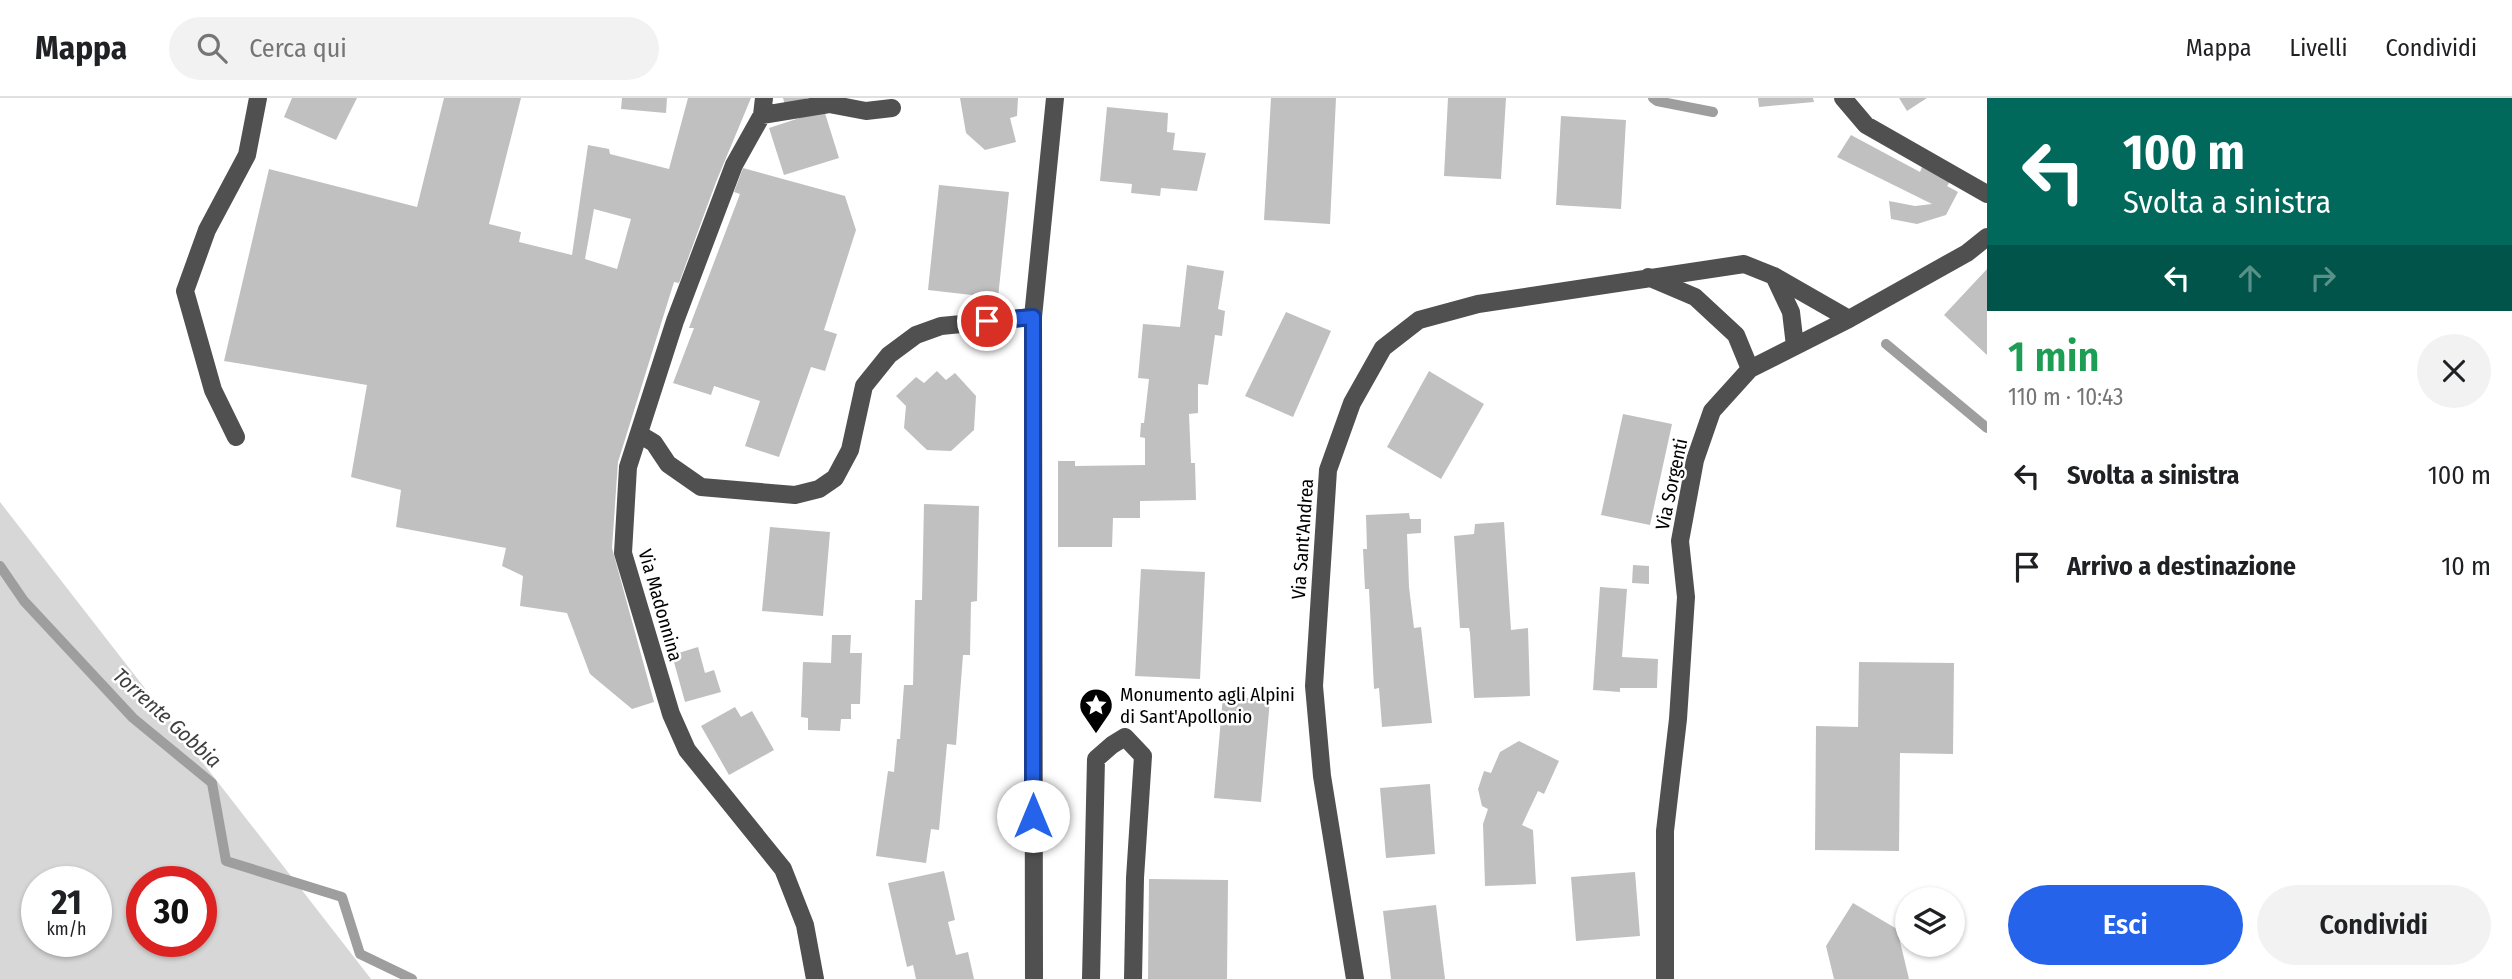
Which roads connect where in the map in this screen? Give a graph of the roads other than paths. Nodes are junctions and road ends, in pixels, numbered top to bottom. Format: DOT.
graph roads {
  1 [pos="258,98"];
  2 [pos="1055,98"];
  3 [pos="1843,98"];
  4 [pos="763,107"];
  5 [pos="892,108"];
  6 [pos="1987,194"];
  7 [pos="1987,237"];
  8 [pos="1774,276"];
  9 [pos="1648,277"];
  10 [pos="1033,317"];
  11 [pos="1849,318"];
  12 [pos="1795,346"];
  13 [pos="1750,369"];
  14 [pos="639,433"];
  15 [pos="236,437"];
  16 [pos="815,979"];
  17 [pos="1034,979"];
  18 [pos="1091,979"];
  19 [pos="1133,979"];
  20 [pos="1355,979"];
  21 [pos="1665,979"];
  1 -- 15 [label="street"];
  2 -- 10 [label="street"];
  3 -- 6 [label="street"];
  4 -- 5 [label="street"];
  4 -- 14 [label="street, Via Madonnina"];
  7 -- 11 [label="street, Via Sorgenti"];
  8 -- 9 [label="street, Via Sant'Andrea"];
  8 -- 11 [label="street, Via Sant'Andrea"];
  8 -- 12 [label="street"];
  9 -- 13 [label="street"];
  9 -- 20 [label="street, Via Sant'Andrea"];
  10 -- 14 [label="street"];
  10 -- 17 [label="street"];
  11 -- 12 [label="street, Via Sorgenti"];
  12 -- 13 [label="street, Via Sorgenti"];
  13 -- 21 [label="street, Via Sorgenti"];
  14 -- 16 [label="street, Via Madonnina"];
  18 -- 19 [label="street"];
}
